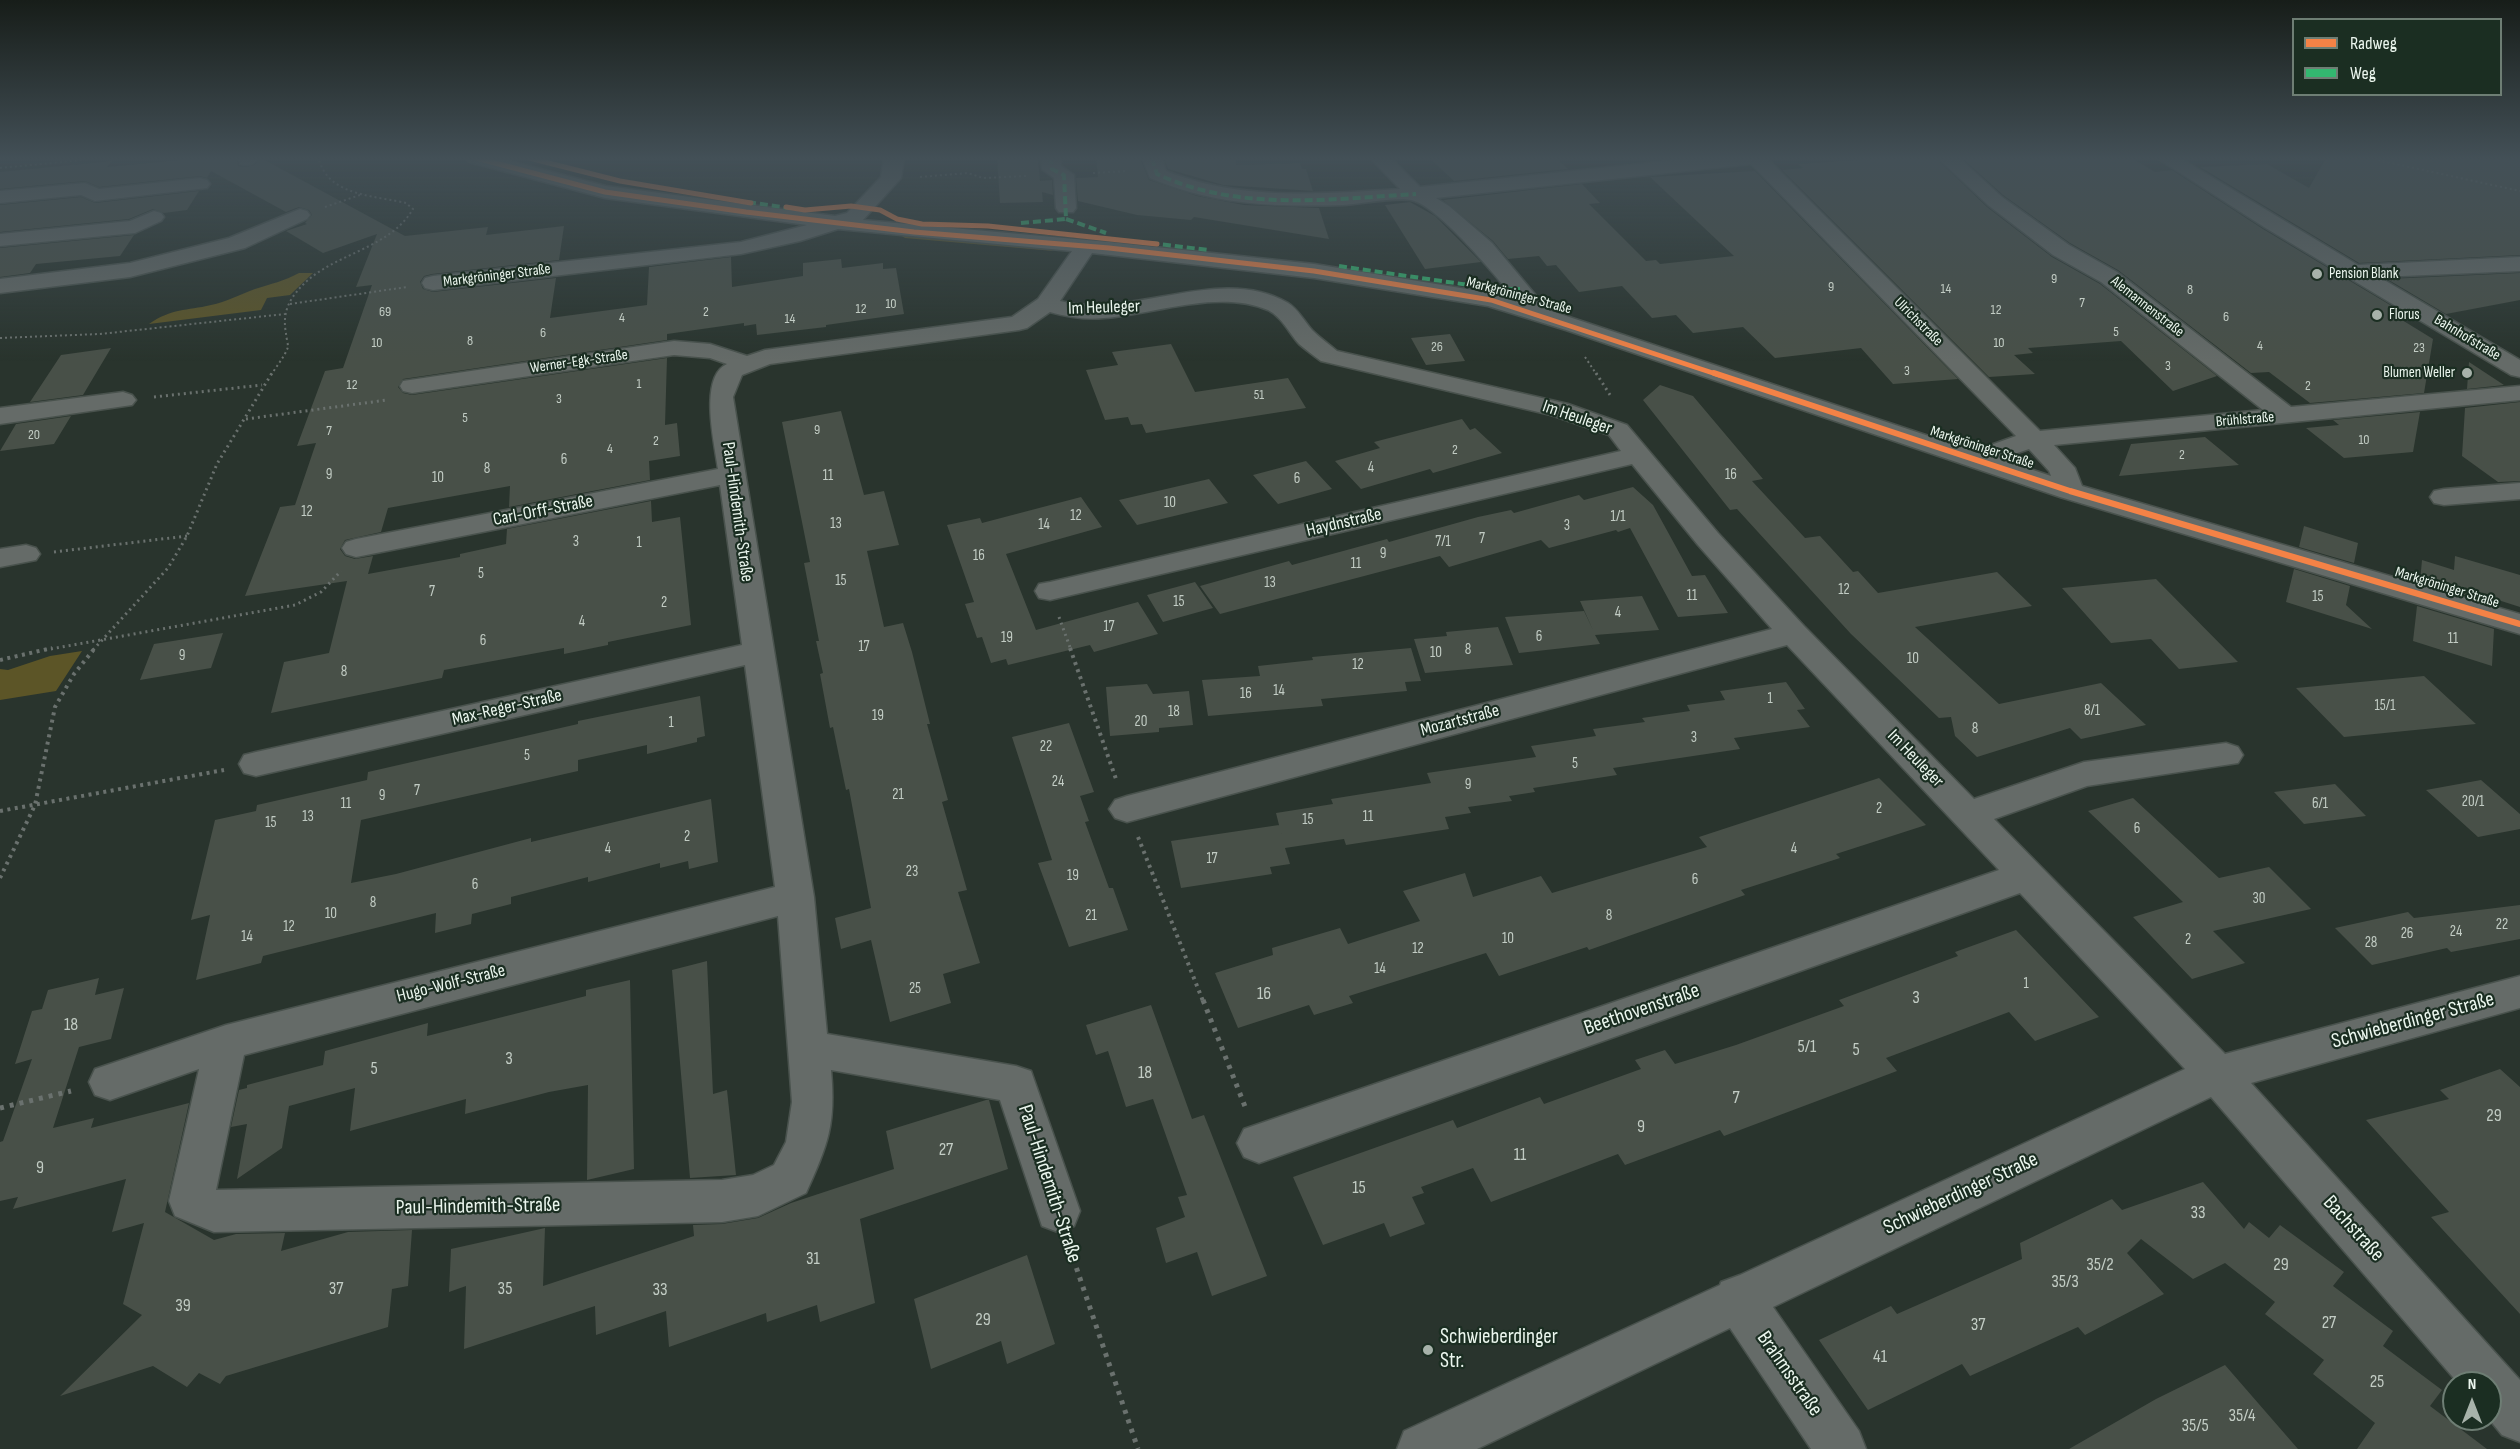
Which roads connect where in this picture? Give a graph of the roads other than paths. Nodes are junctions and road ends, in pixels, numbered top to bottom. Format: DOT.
graph roads {
  1 [pos="138,226"];
  2 [pos="278,226"];
  3 [pos="767,226"];
  4 [pos="830,226"];
  5 [pos="850,226"];
  6 [pos="1460,226"];
  7 [pos="1822,226"];
  8 [pos="2028,226"];
  9 [pos="2279,226"];
  10 [pos="809,231"];
  11 [pos="0,240"];
  12 [pos="1081,253"];
  13 [pos="2520,264"];
  14 [pos="2356,272"];
  15 [pos="433,283"];
  16 [pos="0,286"];
  17 [pos="1046,304"];
  18 [pos="1540,315"];
  19 [pos="744,363"];
  20 [pos="2520,370"];
  21 [pos="412,386"];
  22 [pos="2520,393"];
  23 [pos="123,400"];
  24 [pos="0,416"];
  25 [pos="2287,416"];
  26 [pos="2033,439"];
  27 [pos="1637,455"];
  28 [pos="1973,460"];
  29 [pos="730,475"];
  30 [pos="2070,491"];
  31 [pos="2520,491"];
  32 [pos="2444,497"];
  33 [pos="356,548"];
  34 [pos="1050,591"];
  35 [pos="2520,624"];
  36 [pos="1793,633"];
  37 [pos="758,652"];
  38 [pos="2226,755"];
  39 [pos="256,764"];
  40 [pos="1127,809"];
  41 [pos="1968,815"];
  42 [pos="2025,876"];
  43 [pos="795,897"];
  44 [pos="2520,992"];
  45 [pos="226,1041"];
  46 [pos="808,1048"];
  47 [pos="2217,1074"];
  48 [pos="110,1082"];
  49 [pos="1259,1143"];
  50 [pos="1058,1211"];
  51 [pos="1738,1298"];
  52 [pos="2479,1371"];
  53 [pos="2502,1397"];
  54 [pos="2520,1417"];
  55 [pos="1422,1449"];
  56 [pos="1841,1449"];
  1 -- 11 [label="street"];
  2 -- 16 [label="street"];
  3 -- 10 [label="street, Markgröninger Straße"];
  4 -- 10 [label="street"];
  5 -- 12 [label="street, Markgröninger Straße"];
  6 -- 18 [label="street"];
  7 -- 26 [label="street, Ulrichstraße"];
  8 -- 25 [label="street, Alemannenstraße"];
  9 -- 14 [label="street, Bahnhofstraße"];
  10 -- 12 [label="street, Markgröninger Straße"];
  10 -- 15 [label="street, Markgröninger Straße"];
  12 -- 17 [label="street"];
  12 -- 18 [label="street, Markgröninger Straße"];
  13 -- 14 [label="street"];
  14 -- 20 [label="street, Bahnhofstraße"];
  17 -- 19 [label="street"];
  17 -- 27 [label="street, Im Heuleger"];
  18 -- 28 [label="street, Markgröninger Straße"];
  19 -- 21 [label="street, Werner-Egk-Straße"];
  19 -- 29 [label="street, Paul-Hindemith-Straße"];
  22 -- 25 [label="street, Brühlstraße"];
  23 -- 24 [label="street"];
  25 -- 26 [label="street, Brühlstraße"];
  26 -- 28 [label="street, Brühlstraße"];
  26 -- 30 [label="street, Ulrichstraße"];
  27 -- 34 [label="street, Haydnstraße"];
  27 -- 36 [label="street, Im Heuleger"];
  28 -- 30 [label="street, Markgröninger Straße"];
  29 -- 33 [label="street, Carl-Orff-Straße"];
  29 -- 37 [label="street, Paul-Hindemith-Straße"];
  30 -- 35 [label="street, Markgröninger Straße"];
  31 -- 32 [label="street"];
  36 -- 40 [label="street, Mozartstraße"];
  36 -- 41 [label="street, Im Heuleger"];
  37 -- 39 [label="street, Max-Reger-Straße"];
  37 -- 43 [label="street, Paul-Hindemith-Straße"];
  38 -- 41 [label="street"];
  41 -- 42 [label="street, Im Heuleger"];
  42 -- 47 [label="street, Im Heuleger"];
  42 -- 49 [label="street, Beethovenstraße"];
  43 -- 45 [label="street, Hugo-Wolf-Straße"];
  43 -- 46 [label="street, Paul-Hindemith-Straße"];
  44 -- 47 [label="street, Schwieberdinger Straße"];
  45 -- 46 [label="street, Paul-Hindemith-Straße"];
  45 -- 48 [label="street, Hugo-Wolf-Straße"];
  46 -- 50 [label="street, Paul-Hindemith-Straße"];
  47 -- 51 [label="street, Schwieberdinger Straße"];
  47 -- 52 [label="street, Bachstraße"];
  51 -- 55 [label="street, Schwieberdinger Straße"];
  51 -- 56 [label="street, Brahmsstraße"];
  53 -- 54 [label="street, Bachstraße"];
}
